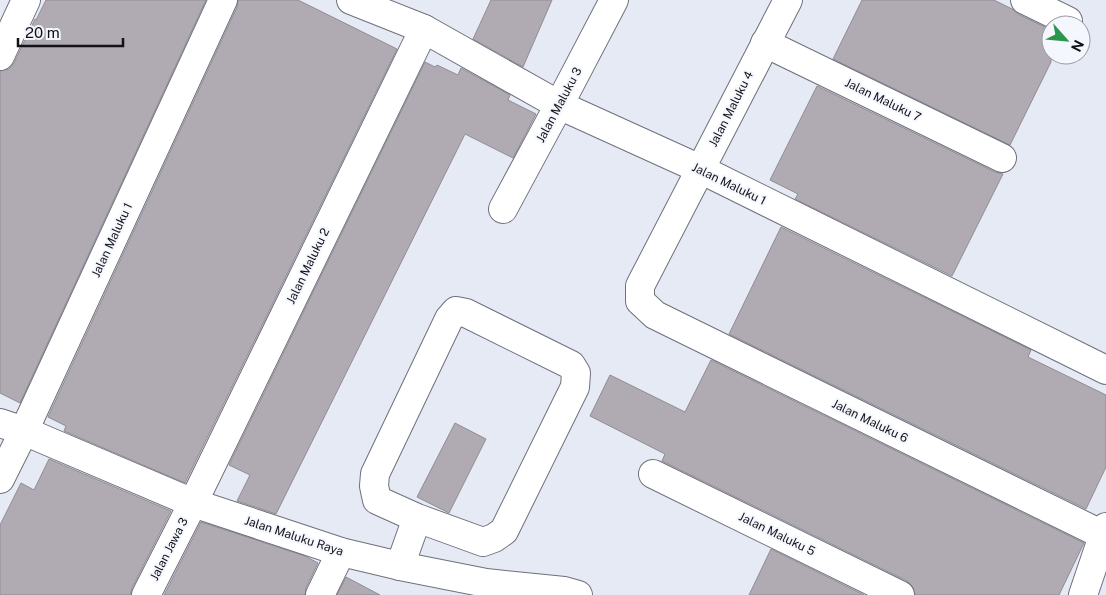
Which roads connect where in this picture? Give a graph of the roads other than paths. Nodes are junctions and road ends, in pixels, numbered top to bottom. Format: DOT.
graph roads {
  1 [pos="26,0"];
  2 [pos="224,0"];
  3 [pos="351,0"];
  4 [pos="614,0"];
  5 [pos="788,0"];
  6 [pos="1025,0"];
  7 [pos="1056,15"];
  8 [pos="424,29"];
  9 [pos="765,43"];
  10 [pos="0,56"];
  11 [pos="560,105"];
  12 [pos="1002,158"];
  13 [pos="700,169"];
  14 [pos="503,209"];
  15 [pos="640,301"];
  16 [pos="1106,370"];
  17 [pos="12,427"];
  18 [pos="653,474"];
  19 [pos="0,479"];
  20 [pos="192,503"];
  21 [pos="417,518"];
  22 [pos="1104,531"];
  23 [pos="341,552"];
  24 [pos="400,566"];
  25 [pos="484,589"];
  26 [pos="146,595"];
  27 [pos="320,595"];
  28 [pos="578,595"];
  29 [pos="900,595"];
  30 [pos="1083,595"];
  1 -- 10 [label="street"];
  2 -- 17 [label="street, Jalan Maluku 1"];
  3 -- 8 [label="street, Jalan Maluku 1"];
  4 -- 11 [label="street, Jalan Maluku 3"];
  5 -- 9 [label="street, Jalan Maluku 4"];
  6 -- 7 [label="street"];
  8 -- 11 [label="street, Jalan Maluku 1"];
  8 -- 20 [label="street, Jalan Maluku 2"];
  9 -- 12 [label="street, Jalan Maluku 7"];
  9 -- 13 [label="street, Jalan Maluku 4"];
  11 -- 13 [label="street, Jalan Maluku 1"];
  11 -- 14 [label="street, Jalan Maluku 3"];
  13 -- 15 [label="street, Jalan Maluku 4"];
  13 -- 16 [label="street, Jalan Maluku 1"];
  15 -- 22 [label="street, Jalan Maluku 6"];
  17 -- 19 [label="street, Jalan Maluku 1"];
  17 -- 20 [label="street, Jalan Maluku Raya"];
  18 -- 29 [label="street, Jalan Maluku 5"];
  20 -- 23 [label="street, Jalan Maluku Raya"];
  20 -- 26 [label="street, Jalan Jawa 3"];
  21 -- 21 [label="street"];
  21 -- 24 [label="street"];
  22 -- 30 [label="street"];
  23 -- 24 [label="street, Jalan Maluku Raya"];
  23 -- 27 [label="street"];
  24 -- 25 [label="street, Jalan Maluku Raya"];
  25 -- 28 [label="street, Jalan Maluku Raya"];
}
